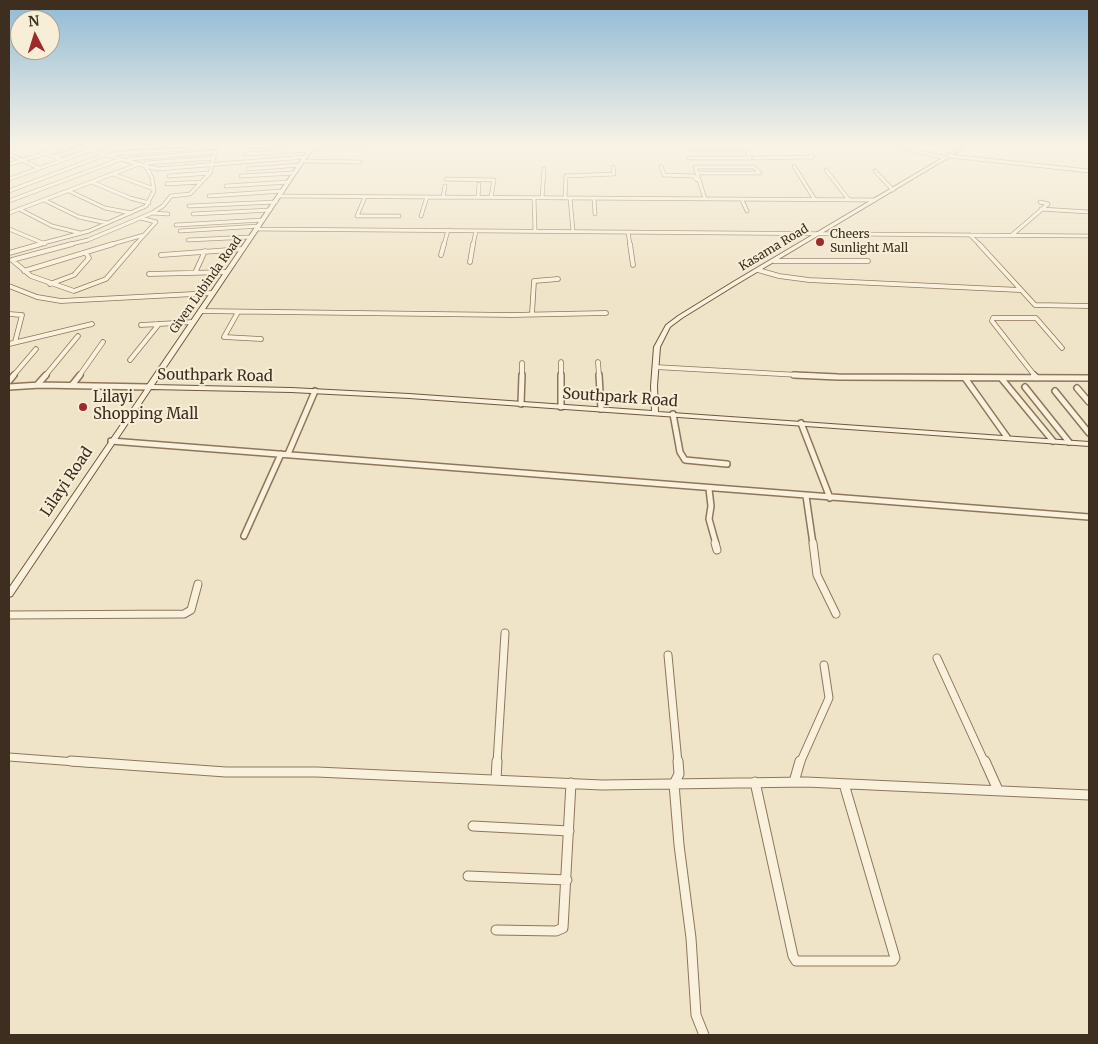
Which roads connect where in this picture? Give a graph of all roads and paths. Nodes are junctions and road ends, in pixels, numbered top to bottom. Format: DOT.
graph roads {
  1 [pos="31,193"];
  2 [pos="66,193"];
  3 [pos="74,193"];
  4 [pos="117,193"];
  5 [pos="153,193"];
  6 [pos="191,193"];
  7 [pos="444,193"];
  8 [pos="478,193"];
  9 [pos="492,193"];
  10 [pos="542,193"];
  11 [pos="565,193"];
  12 [pos="702,193"];
  13 [pos="702,193"];
  14 [pos="811,193"];
  15 [pos="843,193"];
  16 [pos="888,193"];
  17 [pos="281,194"];
  18 [pos="208,196"];
  19 [pos="365,197"];
  20 [pos="427,197"];
  21 [pos="443,197"];
  22 [pos="478,197"];
  23 [pos="491,197"];
  24 [pos="534,198"];
  25 [pos="542,198"];
  26 [pos="565,198"];
  27 [pos="570,198"];
  28 [pos="594,198"];
  29 [pos="704,199"];
  30 [pos="742,200"];
  31 [pos="815,200"];
  32 [pos="849,200"];
  33 [pos="875,200"];
  34 [pos="9,201"];
  35 [pos="46,201"];
  36 [pos="149,202"];
  37 [pos="276,202"];
  38 [pos="1040,202"];
  39 [pos="189,206"];
  40 [pos="1041,209"];
  41 [pos="19,210"];
  42 [pos="270,210"];
  43 [pos="746,211"];
  44 [pos="1089,212"];
  45 [pos="9,213"];
  46 [pos="132,213"];
  47 [pos="152,213"];
  48 [pos="168,214"];
  49 [pos="193,214"];
  50 [pos="596,214"];
  51 [pos="399,216"];
  52 [pos="421,216"];
  53 [pos="141,218"];
  54 [pos="263,220"];
  55 [pos="108,223"];
  56 [pos="176,225"];
  57 [pos="9,228"];
  58 [pos="258,228"];
  59 [pos="448,230"];
  60 [pos="180,231"];
  61 [pos="476,231"];
  62 [pos="535,231"];
  63 [pos="572,231"];
  64 [pos="628,232"];
  65 [pos="82,233"];
  66 [pos="818,234"];
  67 [pos="144,235"];
  68 [pos="970,235"];
  69 [pos="1012,235"];
  70 [pos="1089,236"];
  71 [pos="252,237"];
  72 [pos="188,240"];
  73 [pos="45,244"];
  74 [pos="243,249"];
  75 [pos="205,251"];
  76 [pos="10,252"];
  77 [pos="86,252"];
  78 [pos="161,255"];
  79 [pos="441,255"];
  80 [pos="774,261"];
  81 [pos="868,261"];
  82 [pos="470,262"];
  83 [pos="633,265"];
  84 [pos="758,270"];
  85 [pos="24,271"];
  86 [pos="227,272"];
  87 [pos="195,273"];
  88 [pos="149,274"];
  89 [pos="558,279"];
  90 [pos="50,284"];
  91 [pos="9,288"];
  92 [pos="1020,290"];
  93 [pos="74,291"];
  94 [pos="212,294"];
  95 [pos="69,301"];
  96 [pos="1089,306"];
  97 [pos="200,311"];
  98 [pos="238,312"];
  99 [pos="606,313"];
  100 [pos="9,314"];
  101 [pos="532,314"];
  102 [pos="192,322"];
  103 [pos="92,324"];
  104 [pos="159,324"];
  105 [pos="141,325"];
  106 [pos="78,336"];
  107 [pos="261,340"];
  108 [pos="15,342"];
  109 [pos="103,342"];
  110 [pos="9,344"];
  111 [pos="1062,348"];
  112 [pos="36,349"];
  113 [pos="130,360"];
  114 [pos="522,362"];
  115 [pos="561,362"];
  116 [pos="598,362"];
  117 [pos="655,367"];
  118 [pos="965,378"];
  119 [pos="1001,378"];
  120 [pos="1037,378"];
  121 [pos="1089,378"];
  122 [pos="9,381"];
  123 [pos="37,385"];
  124 [pos="72,385"];
  125 [pos="9,387"];
  126 [pos="148,387"];
  127 [pos="1025,387"];
  128 [pos="1077,388"];
  129 [pos="315,391"];
  130 [pos="1054,391"];
  131 [pos="1089,402"];
  132 [pos="520,404"];
  133 [pos="561,407"];
  134 [pos="601,409"];
  135 [pos="655,413"];
  136 [pos="673,414"];
  137 [pos="801,423"];
  138 [pos="1089,433"];
  139 [pos="1007,437"];
  140 [pos="111,441"];
  141 [pos="1053,441"];
  142 [pos="1070,442"];
  143 [pos="1088,445"];
  144 [pos="281,454"];
  145 [pos="288,454"];
  146 [pos="727,464"];
  147 [pos="709,489"];
  148 [pos="806,496"];
  149 [pos="830,498"];
  150 [pos="1089,517"];
  151 [pos="244,536"];
  152 [pos="716,550"];
  153 [pos="198,584"];
  154 [pos="9,594"];
  155 [pos="836,614"];
  156 [pos="9,615"];
  157 [pos="505,633"];
  158 [pos="668,655"];
  159 [pos="937,658"];
  160 [pos="824,665"];
  161 [pos="9,757"];
  162 [pos="496,780"];
  163 [pos="755,782"];
  164 [pos="794,782"];
  165 [pos="570,783"];
  166 [pos="674,784"];
  167 [pos="844,784"];
  168 [pos="998,790"];
  169 [pos="1089,795"];
  170 [pos="474,826"];
  171 [pos="569,830"];
  172 [pos="468,876"];
  173 [pos="567,880"];
  174 [pos="496,930"];
  175 [pos="704,1035"];
  1 -- 34 [label="street"];
  2 -- 35 [label="street"];
  3 -- 46 [label="street"];
  4 -- 36 [label="street"];
  5 -- 36 [label="street"];
  6 -- 47 [label="street"];
  7 -- 21 [label="street"];
  8 -- 22 [label="street"];
  9 -- 23 [label="street"];
  10 -- 25 [label="street"];
  11 -- 26 [label="street"];
  12 -- 29 [label="street"];
  13 -- 29 [label="street"];
  14 -- 31 [label="street"];
  15 -- 32 [label="street"];
  16 -- 33 [label="street, Kasama Road"];
  17 -- 18 [label="street"];
  17 -- 19 [label="street"];
  17 -- 37 [label="street, Given Lubinda Road"];
  19 -- 20 [label="street"];
  19 -- 51 [label="street"];
  20 -- 21 [label="street"];
  20 -- 52 [label="street"];
  21 -- 22 [label="street"];
  22 -- 23 [label="street"];
  23 -- 24 [label="street"];
  24 -- 25 [label="street"];
  24 -- 62 [label="street"];
  25 -- 26 [label="street"];
  26 -- 27 [label="street"];
  27 -- 28 [label="street"];
  27 -- 63 [label="street"];
  28 -- 29 [label="street"];
  28 -- 50 [label="street"];
  29 -- 30 [label="street"];
  30 -- 31 [label="street"];
  30 -- 43 [label="street"];
  31 -- 32 [label="street"];
  32 -- 33 [label="street"];
  33 -- 66 [label="street, Kasama Road"];
  35 -- 41 [label="street"];
  35 -- 55 [label="street"];
  36 -- 46 [label="street"];
  37 -- 39 [label="street"];
  37 -- 42 [label="street, Given Lubinda Road"];
  38 -- 40 [label="street"];
  40 -- 44 [label="street"];
  40 -- 69 [label="street"];
  41 -- 45 [label="street"];
  41 -- 65 [label="street"];
  42 -- 49 [label="street"];
  42 -- 54 [label="street, Given Lubinda Road"];
  46 -- 55 [label="street"];
  47 -- 48 [label="street"];
  47 -- 53 [label="street"];
  53 -- 67 [label="street"];
  53 -- 85 [label="street"];
  54 -- 56 [label="street"];
  54 -- 58 [label="street, Given Lubinda Road"];
  55 -- 65 [label="street"];
  57 -- 73 [label="street"];
  58 -- 59 [label="street"];
  58 -- 60 [label="street"];
  58 -- 71 [label="street, Given Lubinda Road"];
  59 -- 61 [label="street"];
  59 -- 79 [label="street"];
  61 -- 62 [label="street"];
  61 -- 82 [label="street"];
  62 -- 63 [label="street"];
  63 -- 64 [label="street"];
  64 -- 66 [label="street"];
  64 -- 83 [label="street"];
  65 -- 73 [label="street"];
  66 -- 68 [label="street"];
  66 -- 80 [label="street, Kasama Road"];
  67 -- 77 [label="street"];
  67 -- 93 [label="street"];
  68 -- 69 [label="street"];
  68 -- 92 [label="street"];
  69 -- 70 [label="street"];
  71 -- 72 [label="street"];
  71 -- 74 [label="street, Given Lubinda Road"];
  73 -- 76 [label="street"];
  74 -- 75 [label="street"];
  74 -- 86 [label="street, Given Lubinda Road"];
  75 -- 78 [label="street"];
  75 -- 87 [label="street"];
  77 -- 85 [label="street"];
  77 -- 90 [label="street"];
  80 -- 81 [label="street"];
  80 -- 84 [label="street, Kasama Road"];
  84 -- 92 [label="street"];
  84 -- 117 [label="street, Kasama Road"];
  85 -- 90 [label="street"];
  86 -- 87 [label="street"];
  86 -- 94 [label="street, Given Lubinda Road"];
  87 -- 88 [label="street"];
  89 -- 101 [label="street"];
  90 -- 93 [label="street"];
  91 -- 95 [label="street"];
  92 -- 96 [label="street"];
  93 -- 95 [label="street"];
  94 -- 95 [label="street"];
  94 -- 97 [label="street, Given Lubinda Road"];
  97 -- 98 [label="street"];
  97 -- 102 [label="street, Given Lubinda Road"];
  98 -- 101 [label="street"];
  98 -- 107 [label="street"];
  99 -- 101 [label="street"];
  100 -- 108 [label="street"];
  102 -- 104 [label="street"];
  102 -- 126 [label="street, Given Lubinda Road"];
  103 -- 108 [label="street"];
  104 -- 105 [label="street"];
  104 -- 113 [label="street"];
  106 -- 123 [label="street"];
  108 -- 110 [label="street"];
  109 -- 124 [label="street"];
  111 -- 120 [label="street"];
  112 -- 122 [label="street"];
  114 -- 132 [label="street"];
  115 -- 133 [label="street"];
  116 -- 134 [label="street"];
  117 -- 118 [label="street"];
  117 -- 135 [label="street, Kasama Road"];
  118 -- 119 [label="street"];
  118 -- 139 [label="street"];
  119 -- 120 [label="street"];
  119 -- 141 [label="street"];
  120 -- 121 [label="street"];
  123 -- 124 [label="street"];
  123 -- 125 [label="street"];
  124 -- 126 [label="street"];
  126 -- 129 [label="street, Southpark Road"];
  126 -- 140 [label="street, Lilayi Road"];
  127 -- 142 [label="street"];
  128 -- 131 [label="street"];
  129 -- 132 [label="street, Southpark Road"];
  129 -- 145 [label="street"];
  130 -- 138 [label="street"];
  132 -- 133 [label="street, Southpark Road"];
  133 -- 134 [label="street, Southpark Road"];
  134 -- 135 [label="street, Southpark Road"];
  135 -- 136 [label="street, Southpark Road"];
  136 -- 137 [label="street, Southpark Road"];
  136 -- 146 [label="street"];
  137 -- 139 [label="street, Southpark Road"];
  137 -- 149 [label="street"];
  139 -- 141 [label="street, Southpark Road"];
  140 -- 144 [label="street"];
  140 -- 154 [label="street, Lilayi Road"];
  141 -- 142 [label="street, Southpark Road"];
  142 -- 143 [label="street, Southpark Road"];
  144 -- 145 [label="street"];
  144 -- 151 [label="street"];
  145 -- 147 [label="street"];
  147 -- 148 [label="street"];
  147 -- 152 [label="street"];
  148 -- 149 [label="street"];
  148 -- 155 [label="street"];
  149 -- 150 [label="street"];
  153 -- 156 [label="street"];
  157 -- 162 [label="street"];
  158 -- 166 [label="street"];
  159 -- 168 [label="street"];
  160 -- 164 [label="street"];
  161 -- 162 [label="street"];
  162 -- 165 [label="street"];
  163 -- 164 [label="street"];
  163 -- 166 [label="street"];
  163 -- 167 [label="street"];
  164 -- 167 [label="street"];
  165 -- 166 [label="street"];
  165 -- 171 [label="street"];
  166 -- 175 [label="street"];
  167 -- 168 [label="street"];
  168 -- 169 [label="street"];
  170 -- 171 [label="street"];
  171 -- 173 [label="street"];
  172 -- 173 [label="street"];
  173 -- 174 [label="street"];
}
